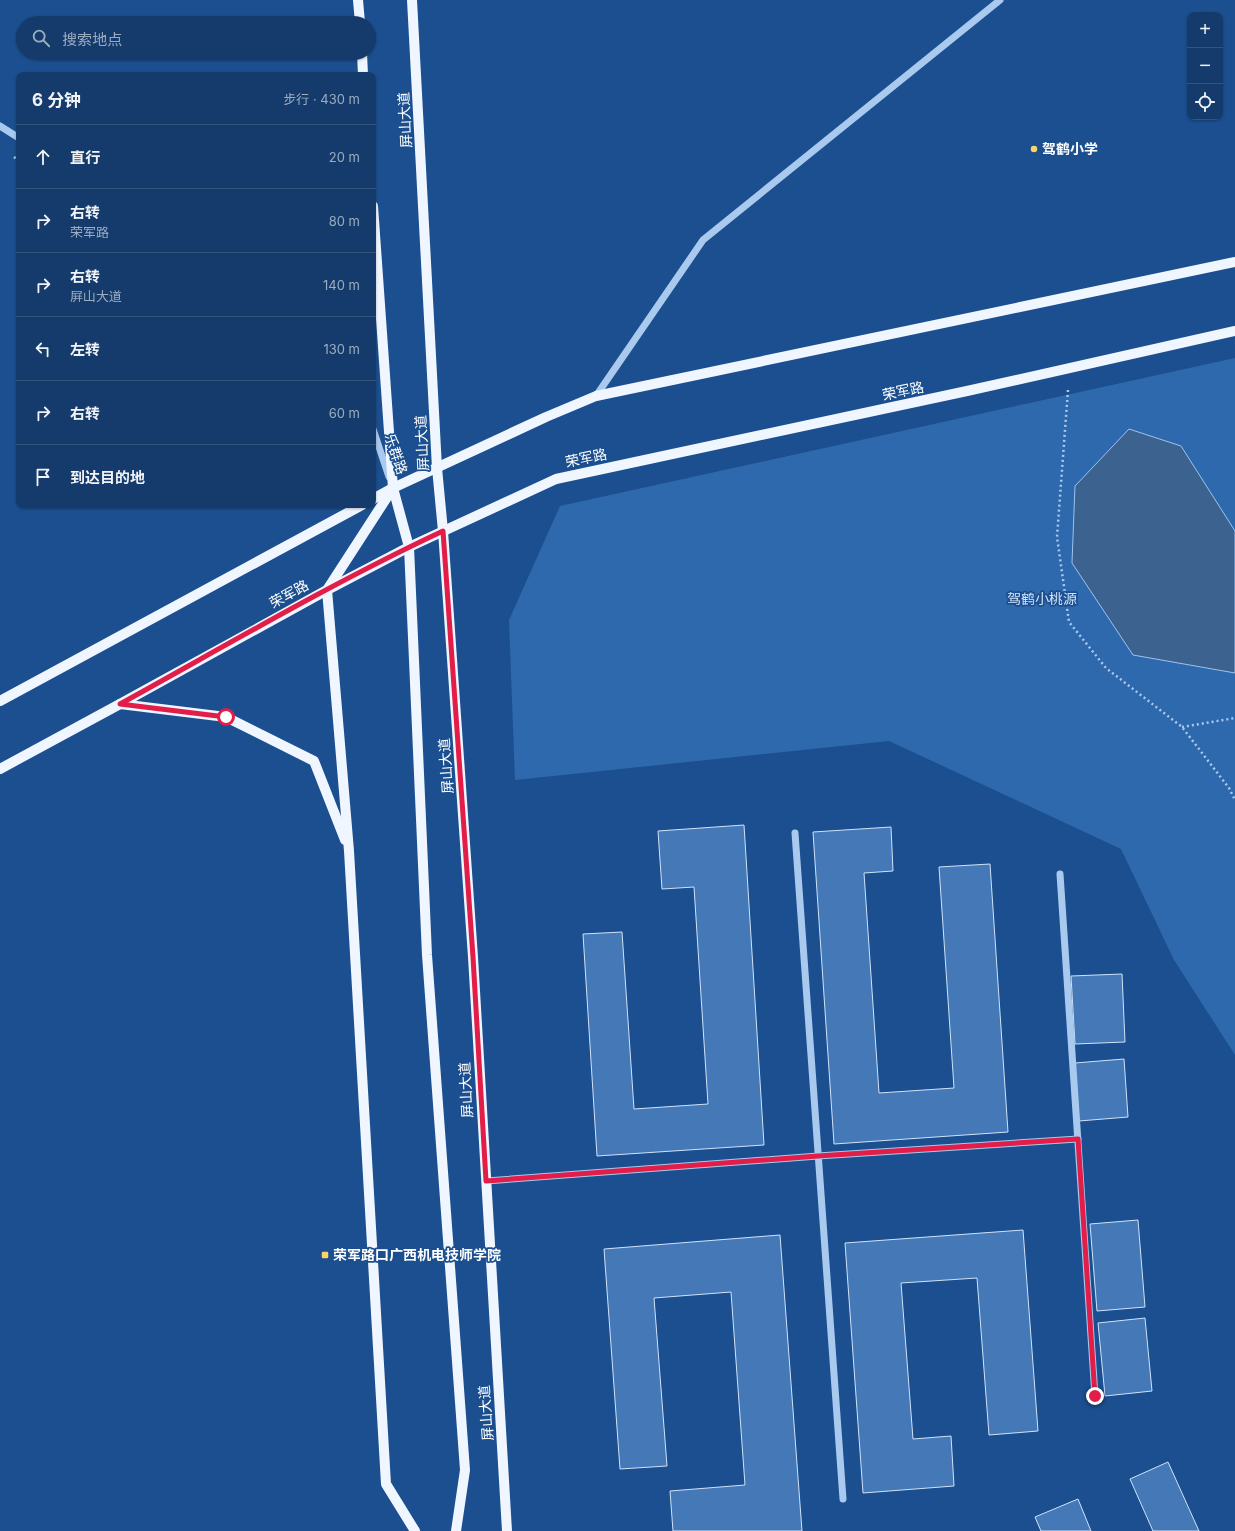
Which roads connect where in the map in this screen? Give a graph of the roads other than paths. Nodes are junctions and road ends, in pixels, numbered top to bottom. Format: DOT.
graph roads {
  1 [pos="358,0"];
  2 [pos="412,0"];
  3 [pos="1000,0"];
  4 [pos="359,16"];
  5 [pos="363,60"];
  6 [pos="364,72"];
  7 [pos="0,126"];
  8 [pos="16,136"];
  9 [pos="376,246"];
  10 [pos="1235,262"];
  11 [pos="1235,331"];
  12 [pos="596,396"];
  13 [pos="376,437"];
  14 [pos="437,468"];
  15 [pos="394,488"];
  16 [pos="376,497"];
  17 [pos="356,508"];
  18 [pos="443,531"];
  19 [pos="409,547"];
  20 [pos="327,590"];
  21 [pos="0,700"];
  22 [pos="120,704"];
  23 [pos="0,769"];
  24 [pos="795,833"];
  25 [pos="349,851"];
  26 [pos="1060,874"];
  27 [pos="1078,1139"];
  28 [pos="818,1156"];
  29 [pos="486,1181"];
  30 [pos="1095,1396"];
  31 [pos="843,1499"];
  32 [pos="415,1531"];
  33 [pos="456,1531"];
  34 [pos="507,1531"];
  1 -- 4 [label="main road"];
  2 -- 14 [label="main road, 屏山大道"];
  3 -- 12 [label="street"];
  5 -- 6 [label="main road"];
  7 -- 8 [label="street"];
  9 -- 15 [label="main road, 屏山大道"];
  10 -- 12 [label="main road"];
  11 -- 18 [label="main road, 荣军路"];
  12 -- 14 [label="main road"];
  13 -- 15 [label="street, 乐群路"];
  14 -- 15 [label="main road"];
  14 -- 18 [label="main road, 屏山大道"];
  15 -- 16 [label="main road"];
  15 -- 19 [label="main road, 屏山大道"];
  15 -- 20 [label="main road"];
  17 -- 21 [label="main road"];
  18 -- 19 [label="main road, 荣军路"];
  18 -- 29 [label="main road, 屏山大道"];
  19 -- 20 [label="main road, 荣军路"];
  19 -- 33 [label="main road, 屏山大道"];
  20 -- 22 [label="main road, 荣军路"];
  20 -- 25 [label="main road"];
  22 -- 23 [label="main road, 荣军路"];
  22 -- 25 [label="main road"];
  24 -- 28 [label="street"];
  25 -- 32 [label="main road"];
  26 -- 27 [label="street"];
  27 -- 28 [label="street"];
  27 -- 30 [label="street"];
  28 -- 29 [label="street"];
  28 -- 31 [label="street"];
  29 -- 34 [label="main road, 屏山大道"];
}
